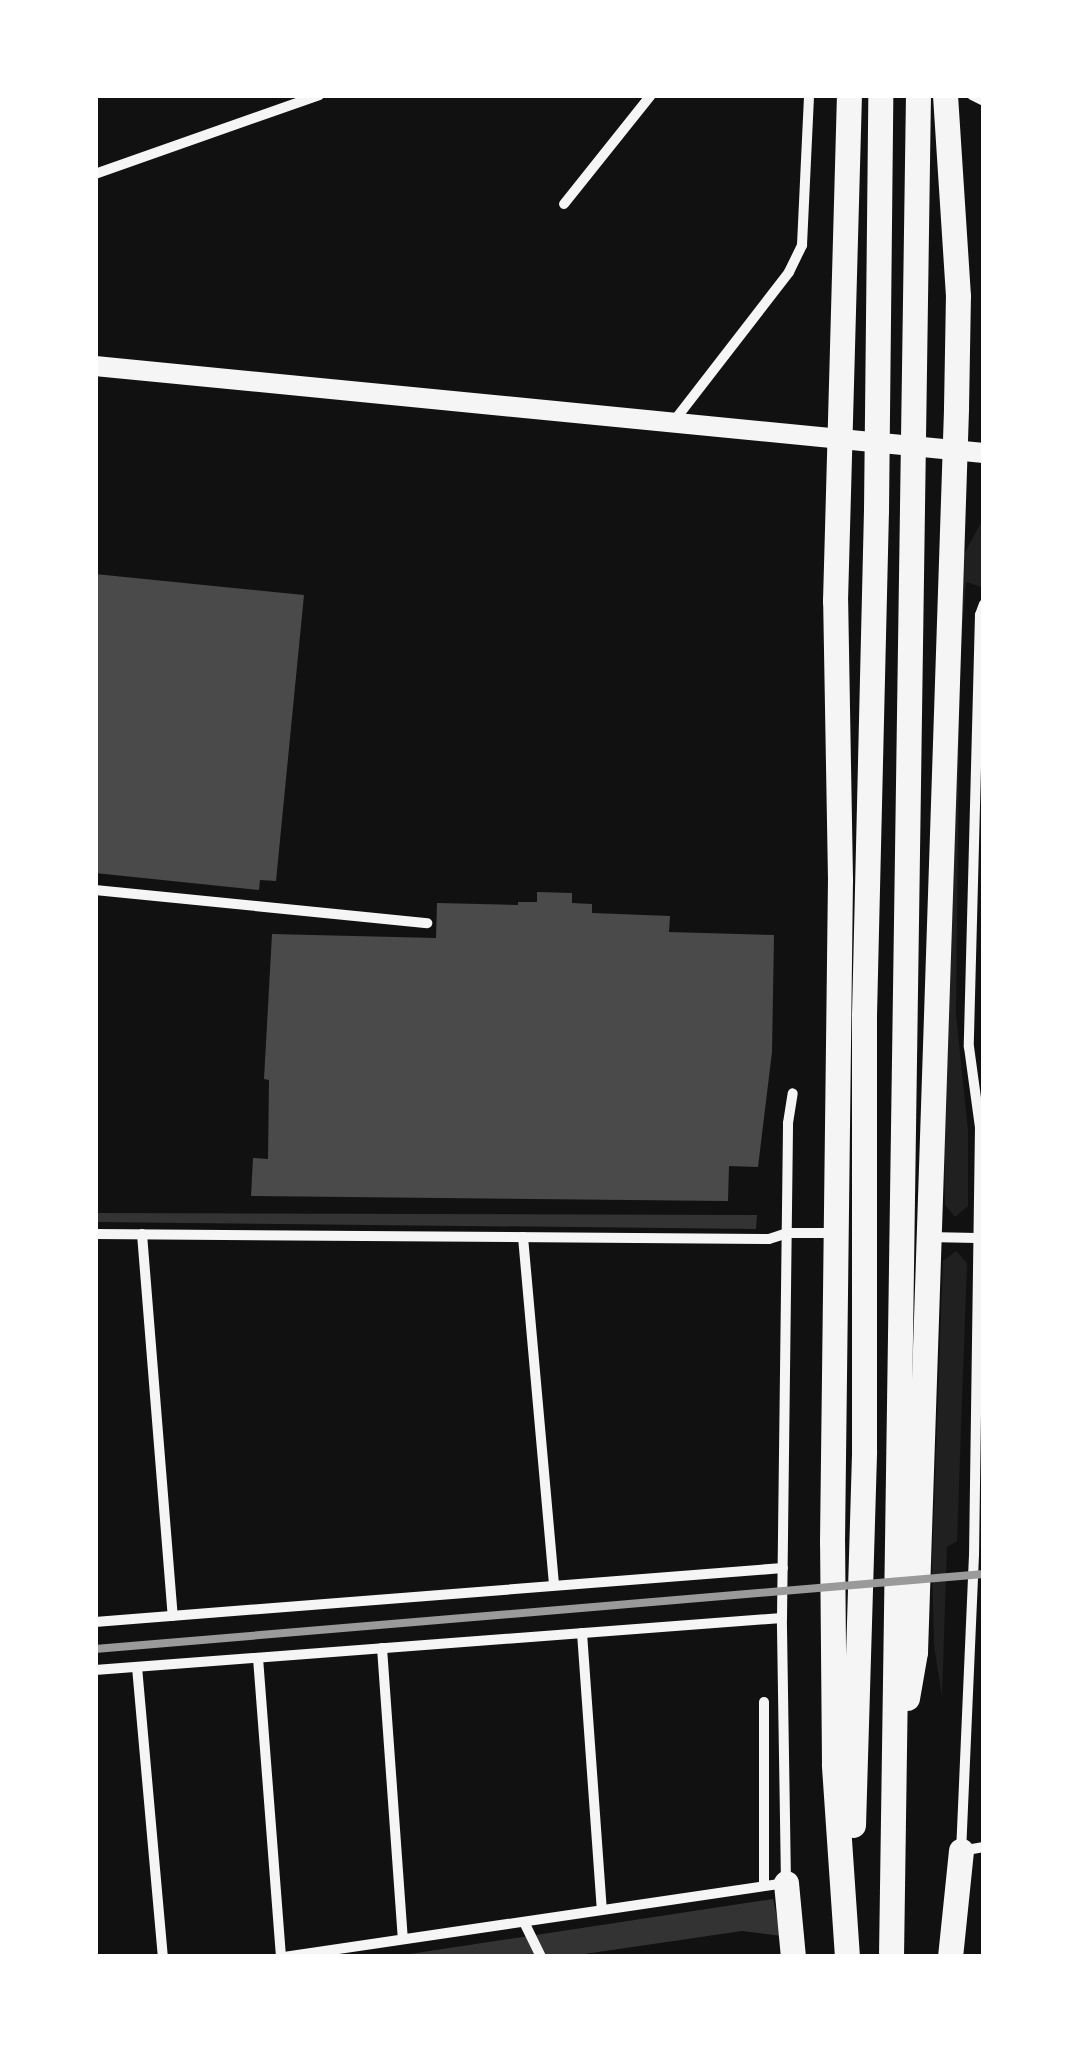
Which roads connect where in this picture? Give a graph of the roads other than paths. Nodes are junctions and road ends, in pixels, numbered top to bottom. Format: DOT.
graph roads {
  1 [pos="319,95"];
  2 [pos="652,95"];
  3 [pos="809,95"];
  4 [pos="850,95"];
  5 [pos="880,95"];
  6 [pos="918,95"];
  7 [pos="945,95"];
  8 [pos="972,95"];
  9 [pos="984,101"];
  10 [pos="95,174"];
  11 [pos="564,204"];
  12 [pos="95,366"];
  13 [pos="674,422"];
  14 [pos="840,439"];
  15 [pos="955,450"];
  16 [pos="984,453"];
  17 [pos="984,604"];
  18 [pos="95,890"];
  19 [pos="427,923"];
  20 [pos="793,1094"];
  21 [pos="787,1232"];
  22 [pos="835,1233"];
  23 [pos="95,1234"];
  24 [pos="142,1234"];
  25 [pos="926,1236"];
  26 [pos="523,1238"];
  27 [pos="980,1244"];
  28 [pos="979,1554"];
  29 [pos="782,1568"];
  30 [pos="554,1585"];
  31 [pos="173,1616"];
  32 [pos="782,1618"];
  33 [pos="95,1622"];
  34 [pos="582,1633"];
  35 [pos="382,1648"];
  36 [pos="258,1658"];
  37 [pos="138,1667"];
  38 [pos="95,1670"];
  39 [pos="764,1702"];
  40 [pos="896,1761"];
  41 [pos="973,1849"];
  42 [pos="775,1884"];
  43 [pos="602,1909"];
  44 [pos="526,1926"];
  45 [pos="403,1938"];
  46 [pos="163,1957"];
  47 [pos="282,1957"];
  48 [pos="541,1957"];
  49 [pos="793,1957"];
  50 [pos="848,1957"];
  51 [pos="890,1957"];
  52 [pos="950,1957"];
  1 -- 10 [label="street"];
  2 -- 11 [label="street"];
  3 -- 13 [label="street"];
  4 -- 14 [label="highway"];
  5 -- 50 [label="highway"];
  6 -- 40 [label="highway"];
  7 -- 15 [label="highway"];
  8 -- 9 [label="street"];
  12 -- 13 [label="main road"];
  13 -- 14 [label="main road"];
  14 -- 15 [label="main road"];
  14 -- 22 [label="highway"];
  15 -- 16 [label="main road"];
  15 -- 25 [label="highway"];
  17 -- 27 [label="street"];
  18 -- 19 [label="street"];
  20 -- 21 [label="street"];
  21 -- 22 [label="street"];
  21 -- 26 [label="street"];
  21 -- 29 [label="street"];
  22 -- 50 [label="highway"];
  23 -- 24 [label="street"];
  24 -- 26 [label="street"];
  24 -- 31 [label="street"];
  25 -- 27 [label="street"];
  25 -- 40 [label="highway"];
  26 -- 30 [label="street"];
  27 -- 28 [label="street"];
  28 -- 41 [label="street"];
  29 -- 30 [label="street"];
  29 -- 32 [label="street"];
  30 -- 31 [label="street"];
  31 -- 33 [label="street"];
  32 -- 34 [label="street"];
  32 -- 42 [label="street"];
  34 -- 35 [label="street"];
  34 -- 43 [label="street"];
  35 -- 36 [label="street"];
  35 -- 45 [label="street"];
  36 -- 37 [label="street"];
  36 -- 47 [label="street"];
  37 -- 38 [label="street"];
  37 -- 46 [label="street"];
  39 -- 42 [label="street"];
  40 -- 51 [label="highway"];
  41 -- 52 [label="highway"];
  42 -- 43 [label="street"];
  42 -- 49 [label="highway"];
  43 -- 44 [label="street"];
  44 -- 45 [label="street"];
  44 -- 48 [label="street"];
  45 -- 47 [label="street"];
}
